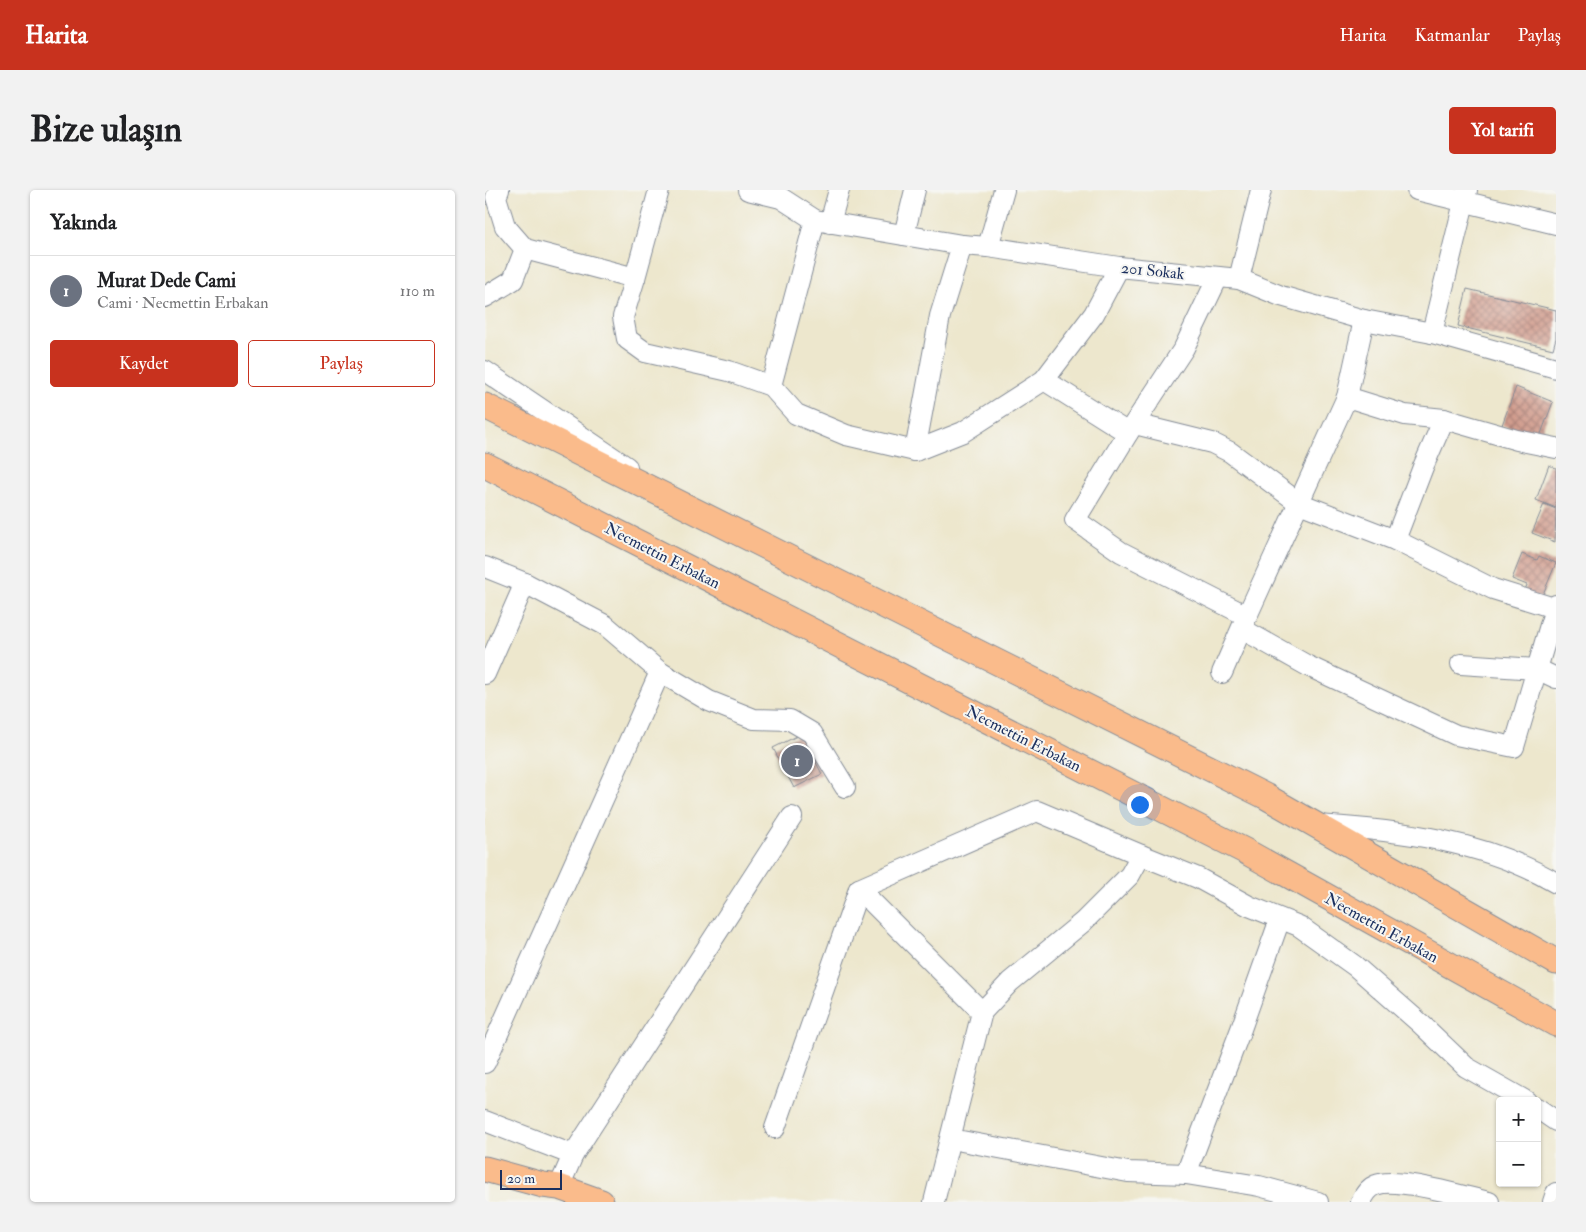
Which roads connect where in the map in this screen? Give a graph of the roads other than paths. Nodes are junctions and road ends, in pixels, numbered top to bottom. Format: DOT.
graph roads {
  1 [pos="499,190"];
  2 [pos="659,190"];
  3 [pos="748,190"];
  4 [pos="839,190"];
  5 [pos="915,190"];
  6 [pos="1005,190"];
  7 [pos="1261,190"];
  8 [pos="1417,190"];
  9 [pos="782,194"];
  10 [pos="1466,196"];
  11 [pos="823,221"];
  12 [pos="1556,224"];
  13 [pos="904,235"];
  14 [pos="962,245"];
  15 [pos="988,247"];
  16 [pos="525,249"];
  17 [pos="1119,267"];
  18 [pos="1218,277"];
  19 [pos="635,278"];
  20 [pos="1239,279"];
  21 [pos="485,297"];
  22 [pos="1364,320"];
  23 [pos="1433,333"];
  24 [pos="1556,368"];
  25 [pos="485,371"];
  26 [pos="1044,380"];
  27 [pos="771,386"];
  28 [pos="1347,397"];
  29 [pos="485,406"];
  30 [pos="1444,419"];
  31 [pos="1131,429"];
  32 [pos="1556,448"];
  33 [pos="915,451"];
  34 [pos="485,465"];
  35 [pos="1299,503"];
  36 [pos="684,506"];
  37 [pos="1395,540"];
  38 [pos="485,567"];
  39 [pos="525,583"];
  40 [pos="1555,607"];
  41 [pos="1244,622"];
  42 [pos="1461,664"];
  43 [pos="1537,669"];
  44 [pos="660,672"];
  45 [pos="1222,673"];
  46 [pos="485,674"];
  47 [pos="1556,678"];
  48 [pos="845,787"];
  49 [pos="791,817"];
  50 [pos="1315,825"];
  51 [pos="1141,855"];
  52 [pos="1556,883"];
  53 [pos="859,889"];
  54 [pos="1280,919"];
  55 [pos="1556,962"];
  56 [pos="982,1012"];
  57 [pos="1556,1024"];
  58 [pos="485,1063"];
  59 [pos="1519,1097"];
  60 [pos="1541,1111"];
  61 [pos="485,1121"];
  62 [pos="1556,1121"];
  63 [pos="775,1128"];
  64 [pos="951,1140"];
  65 [pos="573,1156"];
  66 [pos="485,1169"];
  67 [pos="1185,1174"];
  68 [pos="550,1192"];
  69 [pos="1556,1193"];
  70 [pos="601,1202"];
  71 [pos="934,1202"];
  72 [pos="1318,1202"];
  73 [pos="1361,1202"];
  74 [pos="1489,1202"];
  75 [pos="1553,1202"];
  1 -- 16 [label="street"];
  2 -- 19 [label="street"];
  3 -- 9 [label="street, 201 Sokak"];
  4 -- 11 [label="street"];
  5 -- 13 [label="street"];
  6 -- 15 [label="street"];
  7 -- 20 [label="street"];
  8 -- 10 [label="street"];
  9 -- 11 [label="street, 201 Sokak"];
  10 -- 12 [label="street"];
  10 -- 23 [label="street"];
  11 -- 13 [label="street, 201 Sokak"];
  11 -- 27 [label="street"];
  13 -- 14 [label="street, 201 Sokak"];
  14 -- 15 [label="street, 201 Sokak"];
  14 -- 33 [label="street"];
  15 -- 17 [label="street, 201 Sokak"];
  16 -- 19 [label="street"];
  16 -- 21 [label="street"];
  17 -- 18 [label="street, 201 Sokak"];
  17 -- 26 [label="street"];
  18 -- 20 [label="street, 201 Sokak"];
  18 -- 31 [label="street"];
  19 -- 27 [label="street"];
  20 -- 22 [label="street, 201 Sokak"];
  22 -- 23 [label="street, 201 Sokak"];
  22 -- 28 [label="street"];
  23 -- 24 [label="street, 201 Sokak"];
  25 -- 36 [label="street"];
  26 -- 31 [label="street"];
  26 -- 33 [label="street"];
  27 -- 33 [label="street"];
  28 -- 30 [label="street"];
  28 -- 35 [label="street"];
  29 -- 36 [label="main road"];
  30 -- 32 [label="street"];
  30 -- 37 [label="street"];
  31 -- 35 [label="street"];
  31 -- 41 [label="street"];
  34 -- 57 [label="main road, Necmettin Erbakan"];
  35 -- 37 [label="street"];
  35 -- 41 [label="street"];
  36 -- 50 [label="main road"];
  37 -- 40 [label="street"];
  38 -- 39 [label="street"];
  39 -- 44 [label="street"];
  39 -- 46 [label="street"];
  40 -- 43 [label="street"];
  41 -- 43 [label="street"];
  41 -- 45 [label="street"];
  42 -- 43 [label="street"];
  43 -- 47 [label="street"];
  44 -- 48 [label="street"];
  44 -- 58 [label="street"];
  49 -- 65 [label="street"];
  50 -- 52 [label="street"];
  50 -- 55 [label="main road"];
  51 -- 53 [label="street"];
  51 -- 54 [label="street"];
  51 -- 56 [label="street"];
  53 -- 56 [label="street"];
  53 -- 63 [label="street"];
  54 -- 59 [label="street"];
  54 -- 67 [label="street"];
  56 -- 64 [label="street"];
  60 -- 62 [label="street"];
  61 -- 65 [label="street"];
  64 -- 67 [label="street"];
  64 -- 71 [label="street"];
  65 -- 68 [label="street"];
  66 -- 68 [label="main road"];
  67 -- 72 [label="street"];
  68 -- 70 [label="main road"];
  69 -- 75 [label="street"];
  73 -- 74 [label="street"];
}
